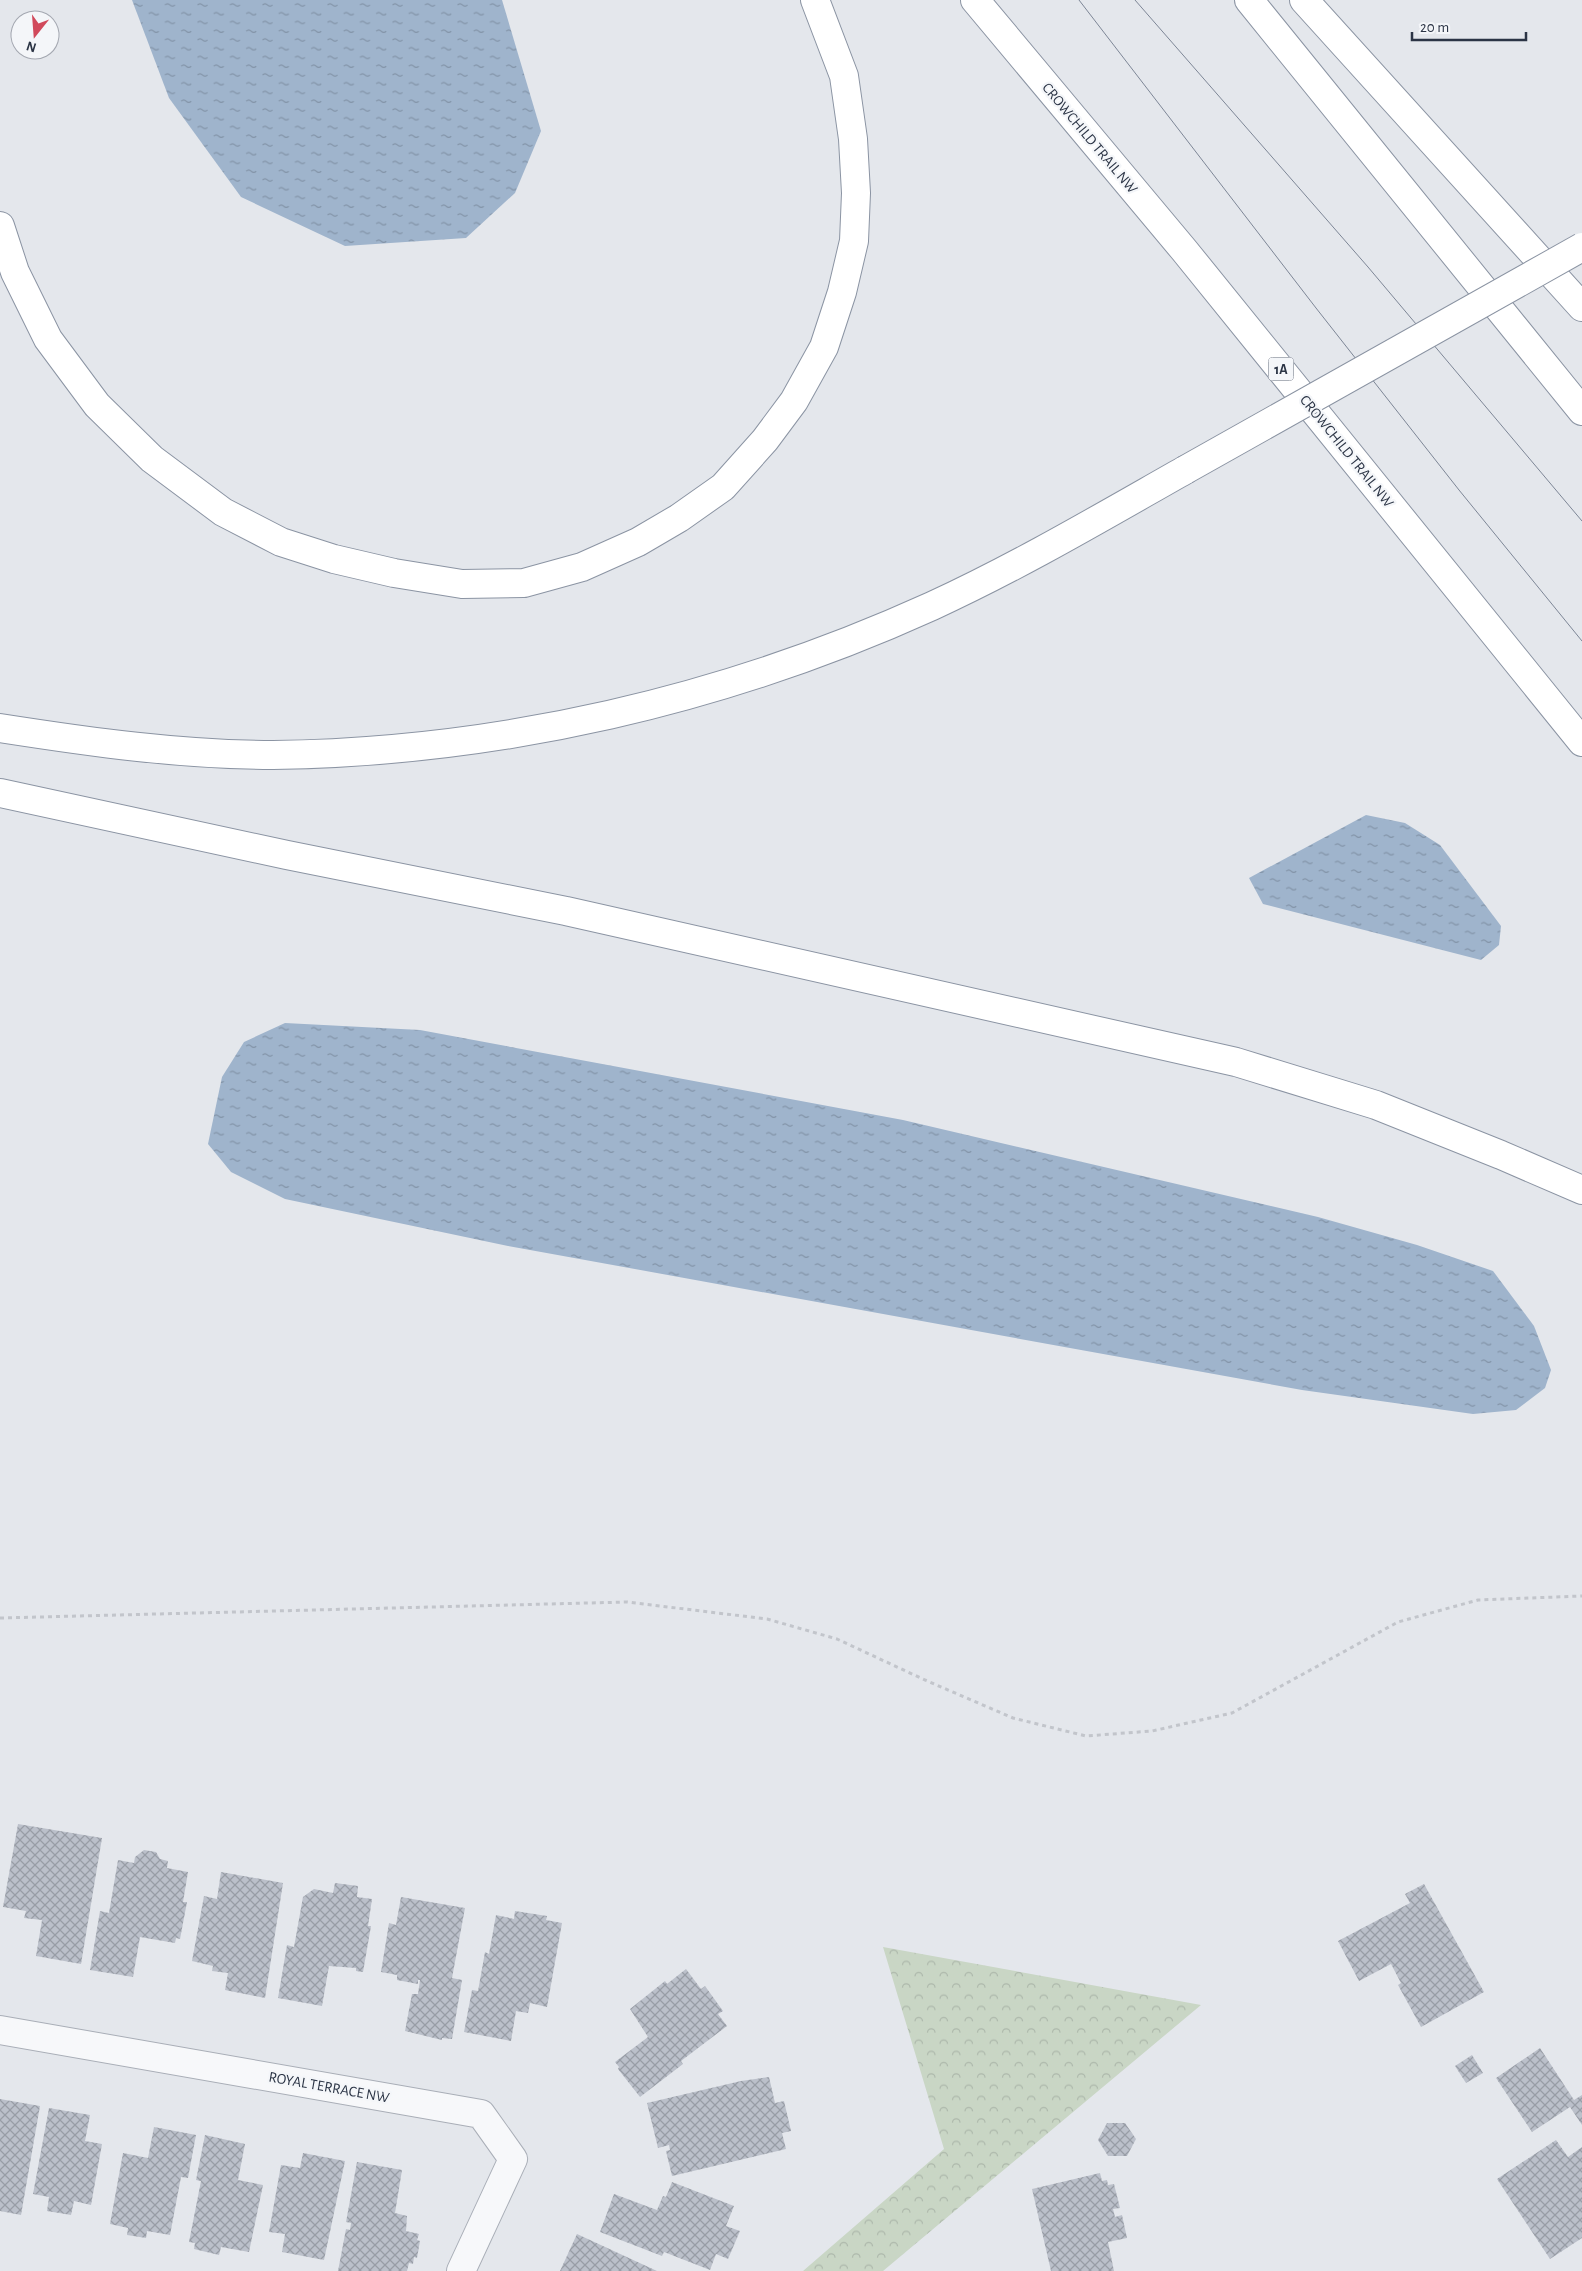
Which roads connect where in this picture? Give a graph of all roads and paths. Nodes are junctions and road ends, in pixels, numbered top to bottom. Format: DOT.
graph roads {
  1 [pos="815,0"];
  2 [pos="975,0"];
  3 [pos="1249,0"];
  4 [pos="1304,0"];
  5 [pos="0,226"];
  6 [pos="1582,247"];
  7 [pos="1582,307"];
  8 [pos="1582,411"];
  9 [pos="0,728"];
  10 [pos="1582,742"];
  11 [pos="0,793"];
  12 [pos="1582,1190"];
  13 [pos="1582,1596"];
  14 [pos="0,1618"];
  15 [pos="0,2030"];
  16 [pos="461,2271"];
  1 -- 5 [label="highway"];
  2 -- 10 [label="highway, CROWCHILD TRAIL NW / 1A"];
  3 -- 8 [label="highway"];
  4 -- 7 [label="highway"];
  6 -- 9 [label="highway, bridge"];
  11 -- 12 [label="highway"];
  13 -- 14 [label="path"];
  15 -- 16 [label="street, ROYAL TERRACE NW"];
}
